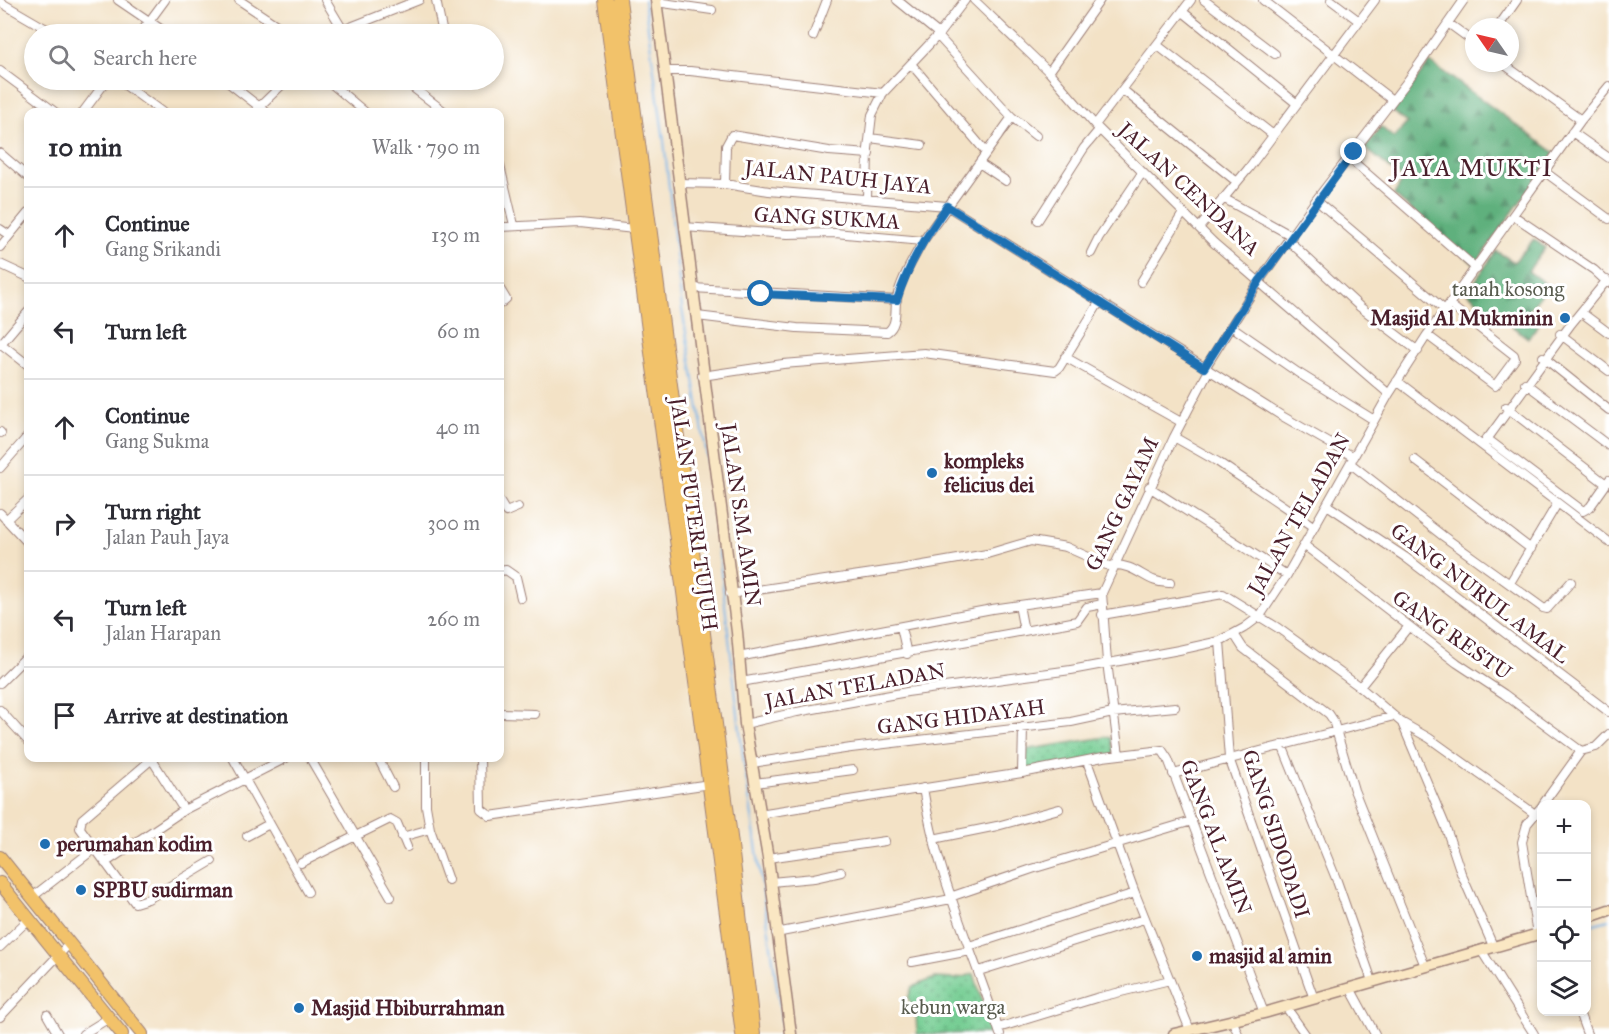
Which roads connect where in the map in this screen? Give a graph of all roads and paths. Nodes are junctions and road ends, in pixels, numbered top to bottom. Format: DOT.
graph roads {
  1 [pos="118,0"];
  2 [pos="165,0"];
  3 [pos="239,0"];
  4 [pos="325,0"];
  5 [pos="419,0"];
  6 [pos="436,0"];
  7 [pos="605,0"];
  8 [pos="619,0"];
  9 [pos="827,0"];
  10 [pos="897,0"];
  11 [pos="965,0"];
  12 [pos="974,0"];
  13 [pos="1100,0"];
  14 [pos="1191,0"];
  15 [pos="1204,0"];
  16 [pos="1263,0"];
  17 [pos="1331,0"];
  18 [pos="1375,0"];
  19 [pos="1464,0"];
  20 [pos="1517,0"];
  21 [pos="1,1"];
  22 [pos="656,1"];
  23 [pos="712,10"];
  24 [pos="1183,12"];
  25 [pos="1504,18"];
  26 [pos="150,21"];
  27 [pos="1359,21"];
  28 [pos="1448,23"];
  29 [pos="39,24"];
  30 [pos="148,24"];
  31 [pos="154,24"];
  32 [pos="273,24"];
  33 [pos="340,24"];
  34 [pos="364,24"];
  35 [pos="441,24"];
  36 [pos="939,35"];
  37 [pos="1465,35"];
  38 [pos="813,36"];
  39 [pos="1157,45"];
  40 [pos="1334,53"];
  41 [pos="1275,54"];
  42 [pos="912,65"];
  43 [pos="0,71"];
  44 [pos="665,71"];
  45 [pos="1048,72"];
  46 [pos="1515,72"];
  47 [pos="1609,86"];
  48 [pos="24,89"];
  49 [pos="25,90"];
  50 [pos="100,90"];
  51 [pos="132,90"];
  52 [pos="236,90"];
  53 [pos="278,90"];
  54 [pos="339,90"];
  55 [pos="416,90"];
  56 [pos="1123,90"];
  57 [pos="884,93"];
  58 [pos="1392,100"];
  59 [pos="1296,102"];
  60 [pos="50,108"];
  61 [pos="86,108"];
  62 [pos="156,108"];
  63 [pos="256,108"];
  64 [pos="262,108"];
  65 [pos="360,108"];
  66 [pos="440,108"];
  67 [pos="1012,117"];
  68 [pos="1581,120"];
  69 [pos="1097,128"];
  70 [pos="1572,132"];
  71 [pos="1272,134"];
  72 [pos="1036,136"];
  73 [pos="870,138"];
  74 [pos="922,145"];
  75 [pos="986,152"];
  76 [pos="0,153"];
  77 [pos="869,154"];
  78 [pos="1349,158"];
  79 [pos="1609,158"];
  80 [pos="979,163"];
  81 [pos="1545,172"];
  82 [pos="1142,173"];
  83 [pos="24,174"];
  84 [pos="1006,181"];
  85 [pos="1237,182"];
  86 [pos="504,183"];
  87 [pos="678,183"];
  88 [pos="725,184"];
  89 [pos="1223,198"];
  90 [pos="867,199"];
  91 [pos="1316,200"];
  92 [pos="947,206"];
  93 [pos="1183,213"];
  94 [pos="1514,216"];
  95 [pos="24,218"];
  96 [pos="1609,219"];
  97 [pos="1038,220"];
  98 [pos="514,225"];
  99 [pos="504,226"];
  100 [pos="684,227"];
  101 [pos="1199,228"];
  102 [pos="0,229"];
  103 [pos="634,229"];
  104 [pos="9,235"];
  105 [pos="1291,239"];
  106 [pos="922,241"];
  107 [pos="0,247"];
  108 [pos="1091,253"];
  109 [pos="0,264"];
  110 [pos="1477,269"];
  111 [pos="24,275"];
  112 [pos="1260,280"];
  113 [pos="1141,282"];
  114 [pos="1608,283"];
  115 [pos="693,288"];
  116 [pos="897,300"];
  117 [pos="1100,301"];
  118 [pos="1448,308"];
  119 [pos="1582,313"];
  120 [pos="698,316"];
  121 [pos="24,317"];
  122 [pos="1231,326"];
  123 [pos="1565,330"];
  124 [pos="1609,333"];
  125 [pos="1427,335"];
  126 [pos="0,344"];
  127 [pos="1418,351"];
  128 [pos="1065,357"];
  129 [pos="1545,358"];
  130 [pos="24,362"];
  131 [pos="1207,369"];
  132 [pos="1609,371"];
  133 [pos="702,376"];
  134 [pos="1397,381"];
  135 [pos="1526,384"];
  136 [pos="1389,394"];
  137 [pos="1508,408"];
  138 [pos="1609,410"];
  139 [pos="1374,420"];
  140 [pos="1181,422"];
  141 [pos="1174,436"];
  142 [pos="24,441"];
  143 [pos="1484,441"];
  144 [pos="1609,446"];
  145 [pos="1415,460"];
  146 [pos="1352,461"];
  147 [pos="0,468"];
  148 [pos="1607,482"];
  149 [pos="1149,488"];
  150 [pos="24,504"];
  151 [pos="1557,504"];
  152 [pos="1327,505"];
  153 [pos="518,507"];
  154 [pos="504,509"];
  155 [pos="0,513"];
  156 [pos="6,520"];
  157 [pos="1313,526"];
  158 [pos="24,539"];
  159 [pos="1609,542"];
  160 [pos="1304,545"];
  161 [pos="1532,549"];
  162 [pos="1112,566"];
  163 [pos="504,570"];
  164 [pos="1287,574"];
  165 [pos="1570,582"];
  166 [pos="1170,583"];
  167 [pos="1510,583"];
  168 [pos="1102,593"];
  169 [pos="730,594"];
  170 [pos="521,598"];
  171 [pos="1103,604"];
  172 [pos="1019,605"];
  173 [pos="1102,615"];
  174 [pos="1260,616"];
  175 [pos="901,627"];
  176 [pos="1409,627"];
  177 [pos="1024,632"];
  178 [pos="1234,634"];
  179 [pos="1220,640"];
  180 [pos="907,654"];
  181 [pos="738,657"];
  182 [pos="24,659"];
  183 [pos="1107,662"];
  184 [pos="741,682"];
  185 [pos="0,683"];
  186 [pos="1360,687"];
  187 [pos="1174,707"];
  188 [pos="0,710"];
  189 [pos="1609,712"];
  190 [pos="504,713"];
  191 [pos="1113,713"];
  192 [pos="535,714"];
  193 [pos="1394,716"];
  194 [pos="1401,722"];
  195 [pos="745,724"];
  196 [pos="1023,727"];
  197 [pos="1335,731"];
  198 [pos="1609,734"];
  199 [pos="24,737"];
  200 [pos="1282,745"];
  201 [pos="1581,751"];
  202 [pos="1119,755"];
  203 [pos="1229,758"];
  204 [pos="1087,760"];
  205 [pos="148,762"];
  206 [pos="154,762"];
  207 [pos="235,762"];
  208 [pos="278,762"];
  209 [pos="312,762"];
  210 [pos="380,762"];
  211 [pos="426,762"];
  212 [pos="480,762"];
  213 [pos="752,763"];
  214 [pos="853,770"];
  215 [pos="1022,773"];
  216 [pos="1173,774"];
  217 [pos="244,778"];
  218 [pos="755,783"];
  219 [pos="710,784"];
  220 [pos="393,787"];
  221 [pos="923,788"];
  222 [pos="1546,800"];
  223 [pos="1059,809"];
  224 [pos="184,810"];
  225 [pos="1537,811"];
  226 [pos="759,814"];
  227 [pos="1535,814"];
  228 [pos="1192,821"];
  229 [pos="269,824"];
  230 [pos="429,829"];
  231 [pos="354,835"];
  232 [pos="248,836"];
  233 [pos="402,837"];
  234 [pos="933,839"];
  235 [pos="885,841"];
  236 [pos="1118,843"];
  237 [pos="406,848"];
  238 [pos="94,849"];
  239 [pos="0,857"];
  240 [pos="768,858"];
  241 [pos="212,861"];
  242 [pos="105,863"];
  243 [pos="301,863"];
  244 [pos="841,872"];
  245 [pos="448,880"];
  246 [pos="771,882"];
  247 [pos="0,883"];
  248 [pos="308,892"];
  249 [pos="1135,893"];
  250 [pos="391,897"];
  251 [pos="31,898"];
  252 [pos="951,898"];
  253 [pos="1609,910"];
  254 [pos="1591,917"];
  255 [pos="1537,918"];
  256 [pos="29,919"];
  257 [pos="1144,919"];
  258 [pos="776,933"];
  259 [pos="1537,934"];
  260 [pos="69,944"];
  261 [pos="1493,946"];
  262 [pos="0,947"];
  263 [pos="969,949"];
  264 [pos="1481,950"];
  265 [pos="58,955"];
  266 [pos="912,962"];
  267 [pos="1425,966"];
  268 [pos="979,971"];
  269 [pos="1170,980"];
  270 [pos="1372,981"];
  271 [pos="1350,988"];
  272 [pos="1314,999"];
  273 [pos="1286,1007"];
  274 [pos="1264,1013"];
  275 [pos="47,1015"];
  276 [pos="1581,1016"];
  277 [pos="0,1017"];
  278 [pos="109,1018"];
  279 [pos="1232,1020"];
  280 [pos="1190,1030"];
  281 [pos="999,1031"];
  282 [pos="58,1034"];
  283 [pos="83,1034"];
  284 [pos="122,1034"];
  285 [pos="142,1034"];
  286 [pos="743,1034"];
  287 [pos="753,1034"];
  288 [pos="791,1034"];
  289 [pos="1174,1034"];
  290 [pos="1238,1034"];
  291 [pos="1305,1034"];
  292 [pos="1375,1034"];
  293 [pos="1534,1034"];
  294 [pos="1587,1034"];
  1 -- 26 [label="street"];
  2 -- 26 [label="street"];
  3 -- 32 [label="street"];
  4 -- 33 [label="street"];
  5 -- 34 [label="street"];
  6 -- 35 [label="street"];
  7 -- 103 [label="highway, JALAN PUTERI TUJUH"];
  8 -- 287 [label="highway, JALAN PUTERI TUJUH"];
  9 -- 38 [label="street"];
  10 -- 36 [label="street"];
  11 -- 36 [label="street"];
  12 -- 45 [label="street, JALAN CENDANA"];
  13 -- 45 [label="street"];
  14 -- 24 [label="street"];
  15 -- 41 [label="street"];
  16 -- 40 [label="street"];
  17 -- 27 [label="street"];
  18 -- 27 [label="street"];
  19 -- 28 [label="street, GANG GAYAM"];
  20 -- 25 [label="street"];
  21 -- 29 [label="street"];
  22 -- 23 [label="street"];
  22 -- 44 [label="street, JALAN S.M. AMIN"];
  24 -- 39 [label="street"];
  24 -- 59 [label="street"];
  26 -- 30 [label="street"];
  26 -- 31 [label="street"];
  27 -- 40 [label="street"];
  28 -- 37 [label="street"];
  28 -- 58 [label="street, GANG GAYAM"];
  36 -- 42 [label="street"];
  36 -- 67 [label="street"];
  39 -- 56 [label="street"];
  39 -- 71 [label="street"];
  40 -- 58 [label="street"];
  40 -- 59 [label="street"];
  42 -- 57 [label="street"];
  42 -- 75 [label="street"];
  43 -- 48 [label="street"];
  44 -- 57 [label="street"];
  44 -- 87 [label="street, JALAN S.M. AMIN"];
  45 -- 69 [label="street, JALAN CENDANA"];
  46 -- 68 [label="street"];
  47 -- 68 [label="street, JALAN TELADAN"];
  49 -- 60 [label="street"];
  50 -- 61 [label="street"];
  51 -- 62 [label="street"];
  52 -- 63 [label="street"];
  53 -- 64 [label="street"];
  54 -- 65 [label="street"];
  55 -- 66 [label="street"];
  56 -- 69 [label="street"];
  56 -- 85 [label="street"];
  57 -- 73 [label="street"];
  58 -- 78 [label="street, GANG GAYAM"];
  59 -- 71 [label="street"];
  67 -- 72 [label="street"];
  67 -- 75 [label="street, GANG SUKMA"];
  68 -- 70 [label="street, JALAN TELADAN"];
  69 -- 82 [label="street, JALAN CENDANA"];
  69 -- 97 [label="street"];
  70 -- 79 [label="street"];
  70 -- 81 [label="street, JALAN TELADAN"];
  71 -- 85 [label="street"];
  73 -- 74 [label="street"];
  73 -- 77 [label="street"];
  75 -- 80 [label="street, GANG SUKMA"];
  76 -- 83 [label="street"];
  77 -- 88 [label="street"];
  77 -- 90 [label="street"];
  78 -- 91 [label="street, GANG GAYAM"];
  78 -- 110 [label="street"];
  80 -- 84 [label="street"];
  80 -- 92 [label="street, GANG SUKMA"];
  81 -- 94 [label="street, JALAN TELADAN"];
  81 -- 96 [label="street"];
  82 -- 93 [label="street, JALAN CENDANA"];
  82 -- 108 [label="street"];
  85 -- 89 [label="street"];
  86 -- 98 [label="street"];
  87 -- 88 [label="street, JALAN PAUH JAYA"];
  87 -- 100 [label="street, JALAN S.M. AMIN"];
  88 -- 90 [label="street, JALAN PAUH JAYA"];
  89 -- 101 [label="street"];
  89 -- 105 [label="street"];
  90 -- 92 [label="street, JALAN PAUH JAYA"];
  91 -- 105 [label="street, GANG GAYAM"];
  91 -- 118 [label="street"];
  92 -- 106 [label="street, GANG SUKMA"];
  92 -- 117 [label="street, JALAN PAUH JAYA"];
  93 -- 101 [label="street, JALAN CENDANA"];
  93 -- 113 [label="street"];
  94 -- 110 [label="street, JALAN TELADAN"];
  94 -- 114 [label="street"];
  95 -- 104 [label="street"];
  98 -- 99 [label="street"];
  98 -- 103 [label="street"];
  100 -- 106 [label="street, GANG SUKMA"];
  100 -- 115 [label="street, JALAN S.M. AMIN"];
  101 -- 112 [label="street, JALAN CENDANA"];
  102 -- 104 [label="street"];
  103 -- 219 [label="highway, JALAN PUTERI TUJUH"];
  104 -- 107 [label="street"];
  105 -- 112 [label="street, GANG GAYAM"];
  105 -- 127 [label="street"];
  106 -- 116 [label="street"];
  109 -- 111 [label="street"];
  110 -- 118 [label="street, JALAN TELADAN"];
  112 -- 122 [label="street, GANG GAYAM"];
  112 -- 136 [label="street, JALAN CENDANA"];
  114 -- 119 [label="street"];
  115 -- 116 [label="street"];
  115 -- 120 [label="street, JALAN S.M. AMIN"];
  116 -- 120 [label="street"];
  117 -- 128 [label="street"];
  117 -- 131 [label="street, JALAN PAUH JAYA"];
  118 -- 125 [label="street, JALAN TELADAN"];
  118 -- 125 [label="street"];
  119 -- 123 [label="street"];
  119 -- 124 [label="street"];
  120 -- 133 [label="street, JALAN S.M. AMIN"];
  121 -- 126 [label="street"];
  122 -- 131 [label="street, GANG GAYAM"];
  122 -- 139 [label="street"];
  123 -- 129 [label="street"];
  123 -- 132 [label="street"];
  125 -- 127 [label="street, JALAN TELADAN"];
  126 -- 130 [label="street"];
  127 -- 134 [label="street, JALAN TELADAN"];
  128 -- 133 [label="street"];
  128 -- 140 [label="street"];
  129 -- 135 [label="street"];
  129 -- 138 [label="street"];
  131 -- 140 [label="street, GANG GAYAM"];
  131 -- 146 [label="street, JALAN PAUH JAYA"];
  133 -- 169 [label="street, JALAN S.M. AMIN"];
  134 -- 136 [label="street, JALAN TELADAN"];
  134 -- 143 [label="street"];
  135 -- 137 [label="street"];
  135 -- 144 [label="street"];
  136 -- 139 [label="street, JALAN TELADAN"];
  137 -- 143 [label="street"];
  137 -- 148 [label="street"];
  139 -- 146 [label="street, JALAN TELADAN"];
  140 -- 141 [label="street, GANG GAYAM"];
  141 -- 149 [label="street, GANG GAYAM"];
  141 -- 157 [label="street"];
  142 -- 147 [label="street"];
  143 -- 148 [label="street"];
  143 -- 151 [label="street"];
  145 -- 161 [label="street"];
  146 -- 152 [label="street, JALAN TELADAN"];
  146 -- 167 [label="street, JALAN PAUH JAYA"];
  149 -- 162 [label="street, GANG GAYAM"];
  149 -- 164 [label="street"];
  150 -- 156 [label="street"];
  151 -- 159 [label="street"];
  151 -- 161 [label="street"];
  152 -- 157 [label="street, JALAN TELADAN"];
  152 -- 189 [label="street, GANG NURUL AMAL"];
  153 -- 154 [label="street"];
  155 -- 156 [label="street"];
  156 -- 158 [label="street"];
  157 -- 160 [label="street, JALAN TELADAN"];
  160 -- 164 [label="street, JALAN TELADAN"];
  160 -- 176 [label="street, GANG RESTU"];
  161 -- 167 [label="street"];
  162 -- 166 [label="street"];
  162 -- 168 [label="street, GANG GAYAM"];
  162 -- 169 [label="street"];
  163 -- 170 [label="street"];
  164 -- 174 [label="street, JALAN TELADAN"];
  165 -- 167 [label="street, JALAN PAUH JAYA"];
  168 -- 171 [label="street, GANG GAYAM"];
  168 -- 172 [label="street"];
  169 -- 181 [label="street, JALAN S.M. AMIN"];
  171 -- 173 [label="street, GANG GAYAM"];
  171 -- 177 [label="street"];
  172 -- 175 [label="street"];
  172 -- 177 [label="street"];
  173 -- 174 [label="street"];
  173 -- 183 [label="street, GANG GAYAM"];
  174 -- 178 [label="street, JALAN TELADAN"];
  174 -- 186 [label="street"];
  175 -- 180 [label="street"];
  175 -- 181 [label="street"];
  176 -- 186 [label="street"];
  176 -- 201 [label="street, GANG RESTU"];
  177 -- 180 [label="street"];
  178 -- 179 [label="street, JALAN TELADAN"];
  178 -- 197 [label="street"];
  179 -- 183 [label="street, JALAN TELADAN"];
  179 -- 203 [label="street, GANG SIDODADI"];
  180 -- 184 [label="street"];
  181 -- 184 [label="street, JALAN S.M. AMIN"];
  182 -- 185 [label="street"];
  183 -- 191 [label="street, GANG GAYAM"];
  183 -- 195 [label="street, JALAN TELADAN"];
  184 -- 195 [label="street, JALAN S.M. AMIN"];
  186 -- 193 [label="street"];
  187 -- 191 [label="street, GANG HIDAYAH"];
  188 -- 199 [label="street"];
  190 -- 192 [label="street"];
  191 -- 196 [label="street, GANG HIDAYAH"];
  191 -- 202 [label="street, GANG GAYAM"];
  193 -- 194 [label="street"];
  193 -- 197 [label="street"];
  194 -- 227 [label="street"];
  194 -- 261 [label="street"];
  195 -- 213 [label="street, JALAN S.M. AMIN"];
  196 -- 213 [label="street, GANG HIDAYAH"];
  196 -- 215 [label="street"];
  197 -- 200 [label="street"];
  197 -- 267 [label="street"];
  198 -- 201 [label="street"];
  200 -- 203 [label="street"];
  200 -- 270 [label="street"];
  201 -- 222 [label="street"];
  202 -- 204 [label="street"];
  202 -- 216 [label="street, GANG AL AMIN"];
  203 -- 216 [label="street"];
  203 -- 272 [label="street, GANG SIDODADI"];
  204 -- 215 [label="street"];
  204 -- 236 [label="street"];
  205 -- 238 [label="street"];
  206 -- 224 [label="street"];
  207 -- 217 [label="street"];
  208 -- 217 [label="street"];
  209 -- 231 [label="street"];
  210 -- 220 [label="street"];
  211 -- 230 [label="street"];
  212 -- 219 [label="street"];
  213 -- 218 [label="street, JALAN S.M. AMIN"];
  214 -- 218 [label="street"];
  215 -- 221 [label="street"];
  216 -- 228 [label="street, GANG AL AMIN"];
  217 -- 224 [label="street"];
  217 -- 229 [label="street"];
  218 -- 226 [label="street, JALAN S.M. AMIN"];
  219 -- 286 [label="highway, JALAN PUTERI TUJUH"];
  221 -- 226 [label="street"];
  221 -- 234 [label="street"];
  223 -- 234 [label="street"];
  224 -- 242 [label="street"];
  225 -- 227 [label="street"];
  226 -- 240 [label="street, JALAN S.M. AMIN"];
  227 -- 255 [label="street"];
  228 -- 236 [label="street"];
  228 -- 274 [label="street, GANG AL AMIN"];
  229 -- 232 [label="street"];
  229 -- 248 [label="street"];
  230 -- 233 [label="street"];
  230 -- 245 [label="street"];
  231 -- 233 [label="street"];
  231 -- 243 [label="street"];
  231 -- 250 [label="street"];
  233 -- 237 [label="street"];
  234 -- 252 [label="street"];
  235 -- 240 [label="street"];
  236 -- 249 [label="street"];
  236 -- 252 [label="street"];
  238 -- 242 [label="street"];
  238 -- 251 [label="street"];
  239 -- 251 [label="main road"];
  240 -- 246 [label="street, JALAN S.M. AMIN"];
  241 -- 242 [label="street"];
  244 -- 246 [label="street"];
  246 -- 258 [label="street, JALAN S.M. AMIN"];
  247 -- 256 [label="main road"];
  249 -- 257 [label="street"];
  249 -- 263 [label="street"];
  251 -- 260 [label="main road"];
  252 -- 258 [label="street"];
  252 -- 263 [label="street"];
  253 -- 254 [label="street"];
  256 -- 262 [label="street"];
  256 -- 265 [label="main road"];
  257 -- 268 [label="street"];
  257 -- 269 [label="street"];
  258 -- 288 [label="street, JALAN S.M. AMIN"];
  259 -- 261 [label="street"];
  260 -- 265 [label="street"];
  260 -- 285 [label="main road"];
  261 -- 264 [label="street"];
  263 -- 266 [label="street"];
  263 -- 268 [label="street"];
  264 -- 267 [label="street"];
  264 -- 293 [label="street"];
  265 -- 277 [label="street"];
  265 -- 278 [label="main road"];
  267 -- 270 [label="street"];
  268 -- 281 [label="street"];
  269 -- 280 [label="street"];
  269 -- 281 [label="street"];
  270 -- 271 [label="street"];
  271 -- 272 [label="street"];
  271 -- 292 [label="street"];
  272 -- 273 [label="street"];
  273 -- 274 [label="street"];
  273 -- 291 [label="street"];
  274 -- 279 [label="street"];
  275 -- 282 [label="street"];
  276 -- 294 [label="street"];
  278 -- 283 [label="street"];
  278 -- 284 [label="main road"];
  279 -- 280 [label="street"];
  279 -- 290 [label="street"];
  280 -- 289 [label="street"];
}
